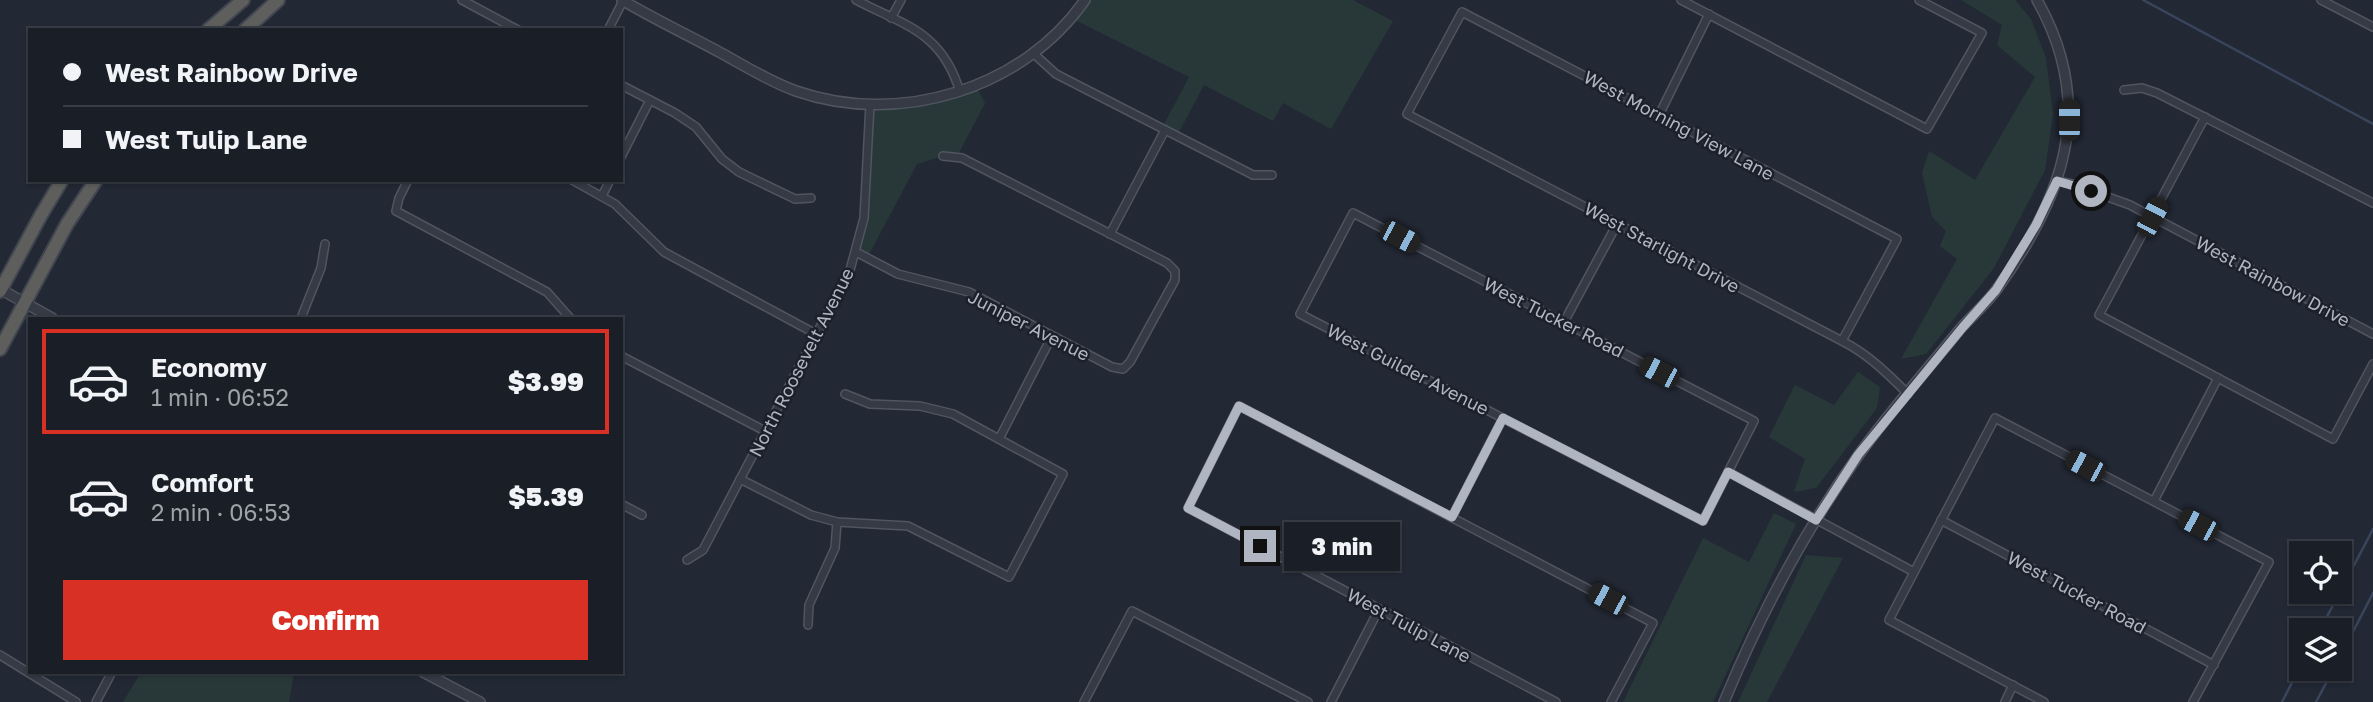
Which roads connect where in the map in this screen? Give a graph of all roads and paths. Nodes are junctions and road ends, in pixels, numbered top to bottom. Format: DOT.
graph roads {
  1 [pos="243,0"];
  2 [pos="278,0"];
  3 [pos="462,0"];
  4 [pos="623,0"];
  5 [pos="856,0"];
  6 [pos="901,0"];
  7 [pos="1085,0"];
  8 [pos="1681,0"];
  9 [pos="1919,0"];
  10 [pos="2036,0"];
  11 [pos="2322,0"];
  12 [pos="1709,14"];
  13 [pos="891,18"];
  14 [pos="2373,27"];
  15 [pos="210,28"];
  16 [pos="247,28"];
  17 [pos="514,28"];
  18 [pos="609,28"];
  19 [pos="1034,54"];
  20 [pos="623,86"];
  21 [pos="2124,90"];
  22 [pos="960,92"];
  23 [pos="650,100"];
  24 [pos="870,104"];
  25 [pos="1407,114"];
  26 [pos="1659,115"];
  27 [pos="2205,117"];
  28 [pos="1165,130"];
  29 [pos="623,153"];
  30 [pos="943,156"];
  31 [pos="1272,175"];
  32 [pos="2057,181"];
  33 [pos="61,182"];
  34 [pos="95,182"];
  35 [pos="407,182"];
  36 [pos="576,182"];
  37 [pos="609,182"];
  38 [pos="602,196"];
  39 [pos="811,198"];
  40 [pos="2373,203"];
  41 [pos="2152,217"];
  42 [pos="1617,224"];
  43 [pos="1110,234"];
  44 [pos="325,244"];
  45 [pos="856,252"];
  46 [pos="0,290"];
  47 [pos="24,302"];
  48 [pos="1300,314"];
  49 [pos="50,317"];
  50 [pos="300,317"];
  51 [pos="569,317"];
  52 [pos="1564,322"];
  53 [pos="816,334"];
  54 [pos="2373,334"];
  55 [pos="1052,336"];
  56 [pos="1842,341"];
  57 [pos="0,349"];
  58 [pos="623,357"];
  59 [pos="2373,364"];
  60 [pos="2218,378"];
  61 [pos="845,394"];
  62 [pos="1908,394"];
  63 [pos="1503,418"];
  64 [pos="765,431"];
  65 [pos="999,439"];
  66 [pos="1728,472"];
  67 [pos="740,479"];
  68 [pos="2154,501"];
  69 [pos="623,505"];
  70 [pos="642,515"];
  71 [pos="1452,517"];
  72 [pos="1816,520"];
  73 [pos="1941,520"];
  74 [pos="837,522"];
  75 [pos="687,560"];
  76 [pos="1914,572"];
  77 [pos="1379,609"];
  78 [pos="808,625"];
  79 [pos="0,655"];
  80 [pos="2214,665"];
  81 [pos="28,672"];
  82 [pos="31,674"];
  83 [pos="111,674"];
  84 [pos="427,674"];
  85 [pos="2013,685"];
  86 [pos="76,702"];
  87 [pos="96,702"];
  88 [pos="480,702"];
  89 [pos="1084,702"];
  90 [pos="1308,702"];
  91 [pos="1331,702"];
  92 [pos="1556,702"];
  93 [pos="1611,702"];
  94 [pos="1724,702"];
  95 [pos="2005,702"];
  96 [pos="2044,702"];
  97 [pos="2193,702"];
  1 -- 15 [label="highway"];
  2 -- 16 [label="highway"];
  3 -- 17 [label="street"];
  4 -- 18 [label="street"];
  4 -- 24 [label="street"];
  5 -- 13 [label="street"];
  6 -- 13 [label="street"];
  7 -- 19 [label="street"];
  8 -- 12 [label="street"];
  9 -- 12 [label="street"];
  10 -- 32 [label="street"];
  11 -- 14 [label="street"];
  12 -- 26 [label="street"];
  13 -- 22 [label="street"];
  19 -- 22 [label="street"];
  19 -- 28 [label="street"];
  20 -- 23 [label="street"];
  21 -- 27 [label="street"];
  22 -- 24 [label="street"];
  23 -- 29 [label="street"];
  23 -- 39 [label="street"];
  24 -- 45 [label="street, North Roosevelt Avenue"];
  25 -- 26 [label="street, West Morning View Lane"];
  25 -- 42 [label="street, West Starlight Drive"];
  26 -- 56 [label="street, West Morning View Lane"];
  27 -- 40 [label="street"];
  27 -- 41 [label="street"];
  28 -- 31 [label="street"];
  28 -- 43 [label="street"];
  30 -- 43 [label="street"];
  32 -- 41 [label="street, West Rainbow Drive"];
  32 -- 62 [label="street"];
  33 -- 46 [label="highway"];
  34 -- 47 [label="highway"];
  35 -- 51 [label="street"];
  36 -- 38 [label="street"];
  37 -- 38 [label="street"];
  38 -- 53 [label="street"];
  41 -- 54 [label="street, West Rainbow Drive"];
  41 -- 60 [label="street"];
  42 -- 52 [label="street"];
  42 -- 56 [label="street, West Starlight Drive"];
  43 -- 55 [label="street, Juniper Avenue"];
  44 -- 50 [label="street"];
  45 -- 53 [label="street, North Roosevelt Avenue"];
  45 -- 55 [label="street, Juniper Avenue"];
  46 -- 47 [label="street"];
  47 -- 49 [label="street"];
  47 -- 57 [label="highway"];
  48 -- 52 [label="street, West Tucker Road"];
  48 -- 63 [label="street, West Guilder Avenue"];
  52 -- 66 [label="street, West Tucker Road"];
  53 -- 64 [label="street, North Roosevelt Avenue"];
  55 -- 65 [label="street"];
  56 -- 62 [label="street, West Starlight Drive"];
  58 -- 64 [label="street"];
  59 -- 60 [label="street"];
  60 -- 68 [label="street"];
  61 -- 65 [label="street"];
  62 -- 72 [label="street"];
  63 -- 66 [label="street, West Guilder Avenue"];
  63 -- 71 [label="street"];
  64 -- 67 [label="street, North Roosevelt Avenue"];
  65 -- 74 [label="street"];
  66 -- 72 [label="street"];
  67 -- 74 [label="street"];
  67 -- 75 [label="street, North Roosevelt Avenue"];
  68 -- 73 [label="street"];
  68 -- 80 [label="street"];
  69 -- 70 [label="street"];
  71 -- 77 [label="street, West Tulip Lane"];
  71 -- 93 [label="street"];
  72 -- 76 [label="street"];
  72 -- 94 [label="street"];
  73 -- 76 [label="street"];
  73 -- 80 [label="street, West Tucker Road"];
  74 -- 78 [label="street"];
  76 -- 85 [label="street"];
  77 -- 91 [label="street"];
  77 -- 92 [label="street, West Tulip Lane"];
  79 -- 81 [label="street"];
  80 -- 97 [label="street"];
  82 -- 86 [label="street"];
  83 -- 87 [label="street"];
  84 -- 88 [label="street"];
  85 -- 95 [label="street"];
  85 -- 96 [label="street"];
  89 -- 90 [label="street"];
}
